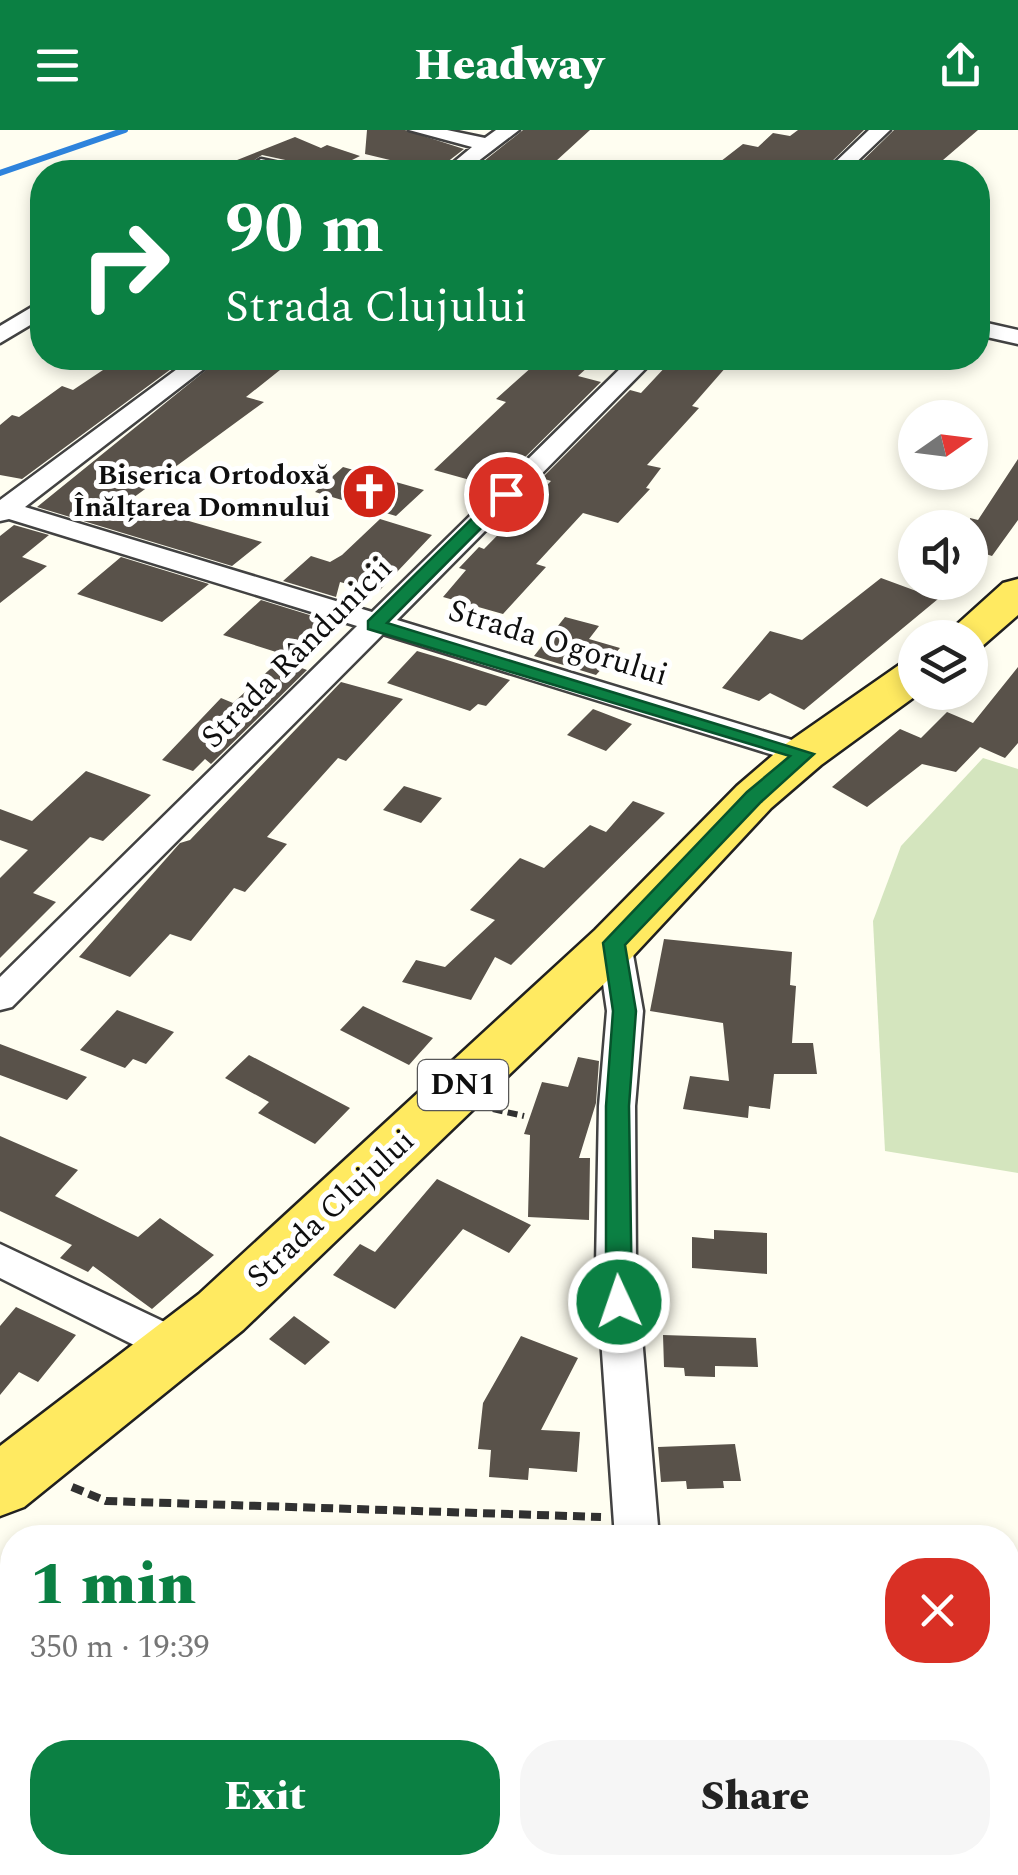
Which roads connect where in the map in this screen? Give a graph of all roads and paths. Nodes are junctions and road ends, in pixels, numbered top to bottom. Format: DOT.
graph roads {
  1 [pos="419,130"];
  2 [pos="509,130"];
  3 [pos="880,130"];
  4 [pos="489,145"];
  5 [pos="468,160"];
  6 [pos="848,160"];
  7 [pos="30,316"];
  8 [pos="990,331"];
  9 [pos="0,336"];
  10 [pos="1018,337"];
  11 [pos="190,370"];
  12 [pos="632,370"];
  13 [pos="2,511"];
  14 [pos="1018,592"];
  15 [pos="985,620"];
  16 [pos="374,625"];
  17 [pos="898,687"];
  18 [pos="804,754"];
  19 [pos="614,943"];
  20 [pos="0,998"];
  21 [pos="0,1260"];
  22 [pos="179,1348"];
  23 [pos="12,1477"];
  24 [pos="577,1525"];
  25 [pos="636,1525"];
  1 -- 4 [label="street"];
  2 -- 4 [label="street"];
  3 -- 6 [label="street"];
  4 -- 5 [label="street"];
  7 -- 9 [label="street"];
  8 -- 10 [label="street"];
  11 -- 13 [label="street"];
  12 -- 16 [label="street, Strada Rândunicii"];
  13 -- 16 [label="street, Strada Ogorului"];
  14 -- 15 [label="main road"];
  16 -- 18 [label="street, Strada Ogorului"];
  16 -- 20 [label="street, Strada Rândunicii"];
  17 -- 18 [label="main road, Strada Clujului / DN1"];
  18 -- 19 [label="main road, Strada Clujului / DN1"];
  19 -- 22 [label="main road, Strada Clujului / DN1"];
  19 -- 25 [label="street"];
  21 -- 22 [label="street"];
  22 -- 23 [label="main road, Strada Clujului / DN1"];
  23 -- 24 [label="path"];
}
